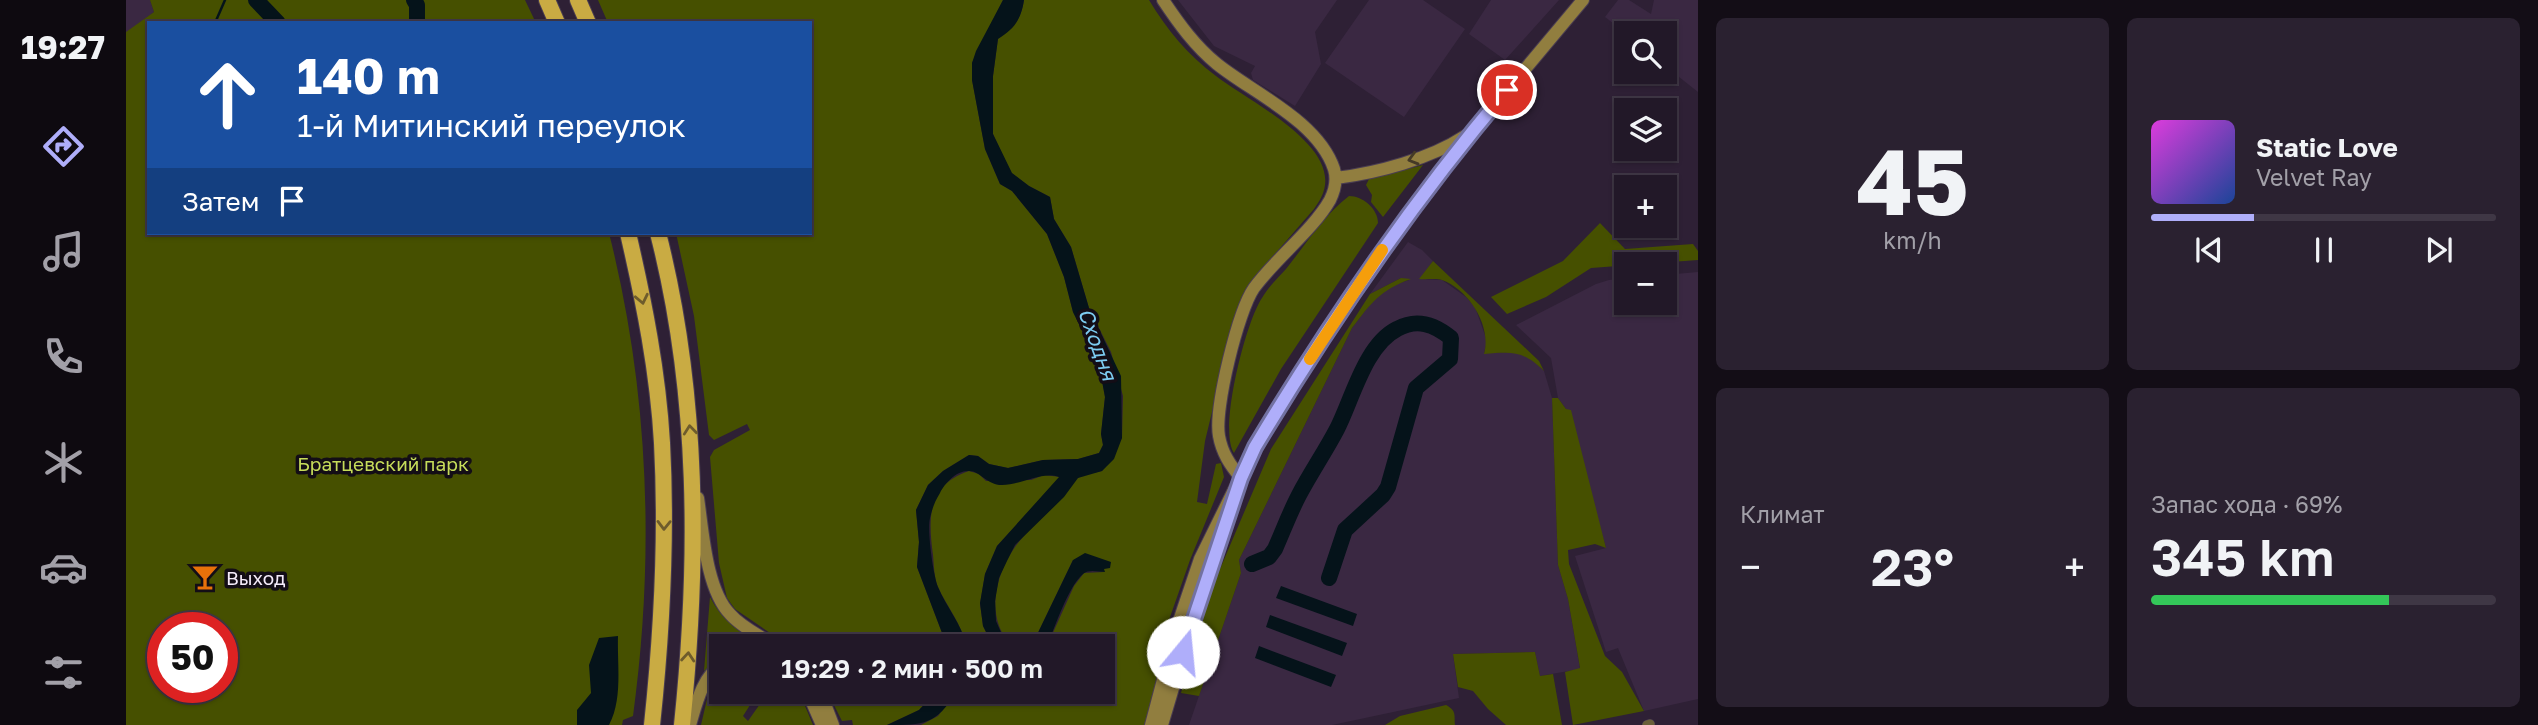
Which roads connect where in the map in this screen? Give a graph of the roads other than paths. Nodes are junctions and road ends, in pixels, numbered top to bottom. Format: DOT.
graph roads {
  1 [pos="547,0"];
  2 [pos="578,0"];
  3 [pos="1163,0"];
  4 [pos="1583,0"];
  5 [pos="556,21"];
  6 [pos="587,21"];
  7 [pos="1474,130"];
  8 [pos="1336,178"];
  9 [pos="628,235"];
  10 [pos="658,235"];
  11 [pos="692,457"];
  12 [pos="1241,478"];
  13 [pos="758,634"];
  14 [pos="709,678"];
  15 [pos="813,704"];
  16 [pos="825,704"];
  17 [pos="652,725"];
  18 [pos="682,725"];
  19 [pos="690,725"];
  20 [pos="822,725"];
  21 [pos="833,725"];
  22 [pos="1151,725"];
  23 [pos="1162,725"];
  1 -- 5 [label="highway"];
  2 -- 6 [label="highway"];
  3 -- 8 [label="main road"];
  4 -- 7 [label="main road"];
  7 -- 8 [label="main road, one-way"];
  7 -- 12 [label="main road"];
  8 -- 12 [label="main road"];
  9 -- 17 [label="highway, one-way"];
  11 -- 10 [label="highway, one-way"];
  11 -- 13 [label="main road"];
  18 -- 11 [label="highway, one-way"];
  12 -- 22 [label="main road"];
  12 -- 23 [label="main road"];
  14 -- 19 [label="main road"];
  15 -- 20 [label="main road"];
  16 -- 21 [label="main road"];
}
